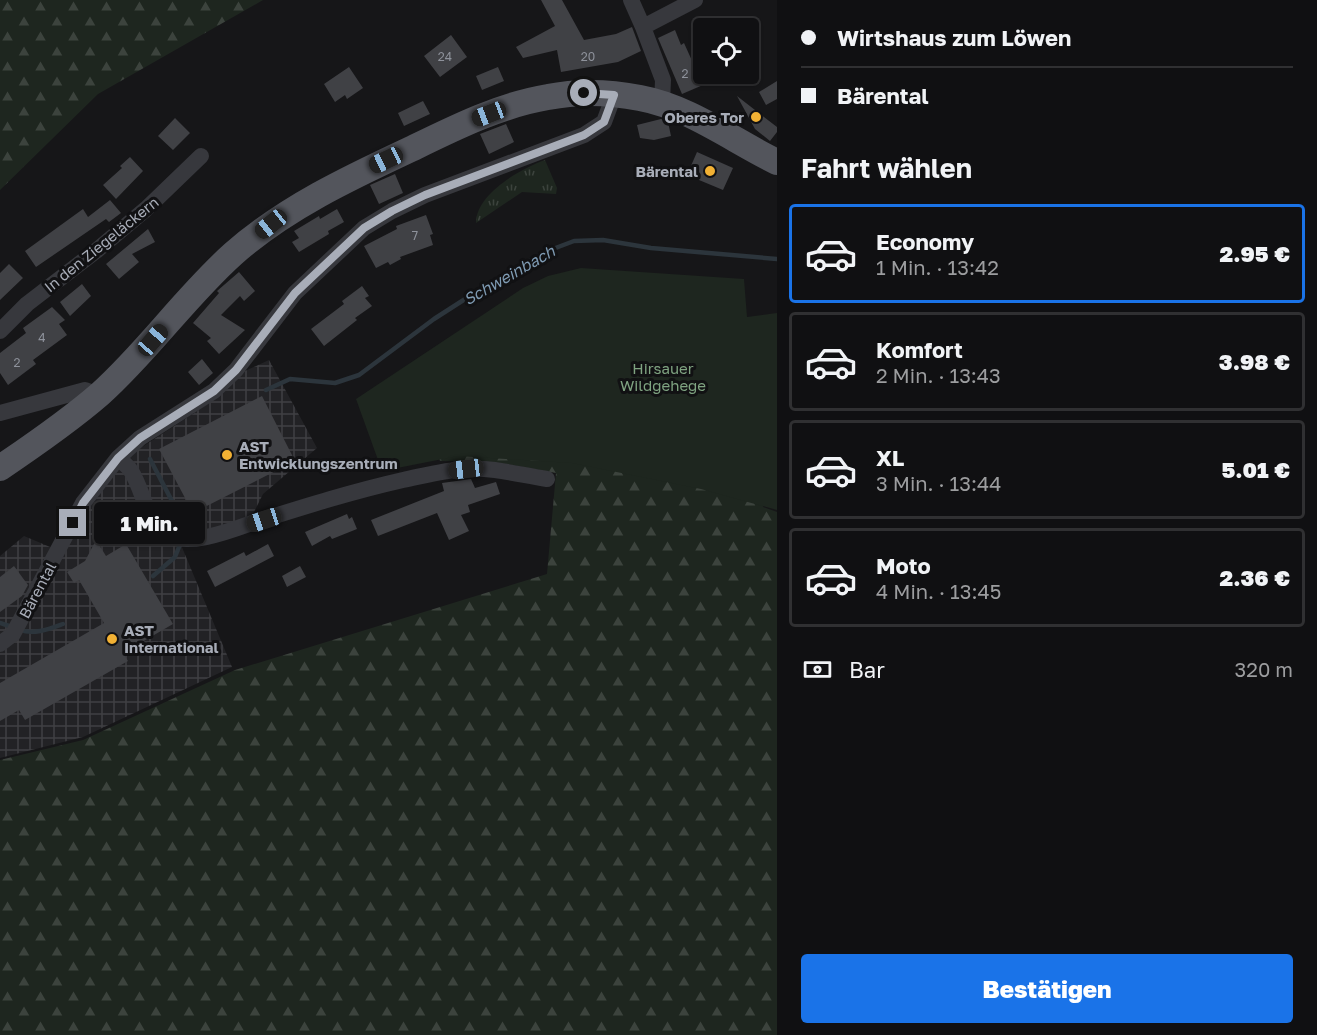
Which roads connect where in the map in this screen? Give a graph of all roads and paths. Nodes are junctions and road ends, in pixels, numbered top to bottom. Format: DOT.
graph roads {
  1 [pos="631,0"];
  2 [pos="695,0"];
  3 [pos="644,27"];
  4 [pos="614,95"];
  5 [pos="662,104"];
  6 [pos="201,156"];
  7 [pos="777,162"];
  8 [pos="0,332"];
  9 [pos="99,394"];
  10 [pos="0,414"];
  11 [pos="118,458"];
  12 [pos="0,468"];
  13 [pos="547,479"];
  14 [pos="11,634"];
  1 -- 3 [label="street"];
  2 -- 3 [label="street"];
  3 -- 5 [label="street"];
  4 -- 5 [label="main road"];
  4 -- 9 [label="main road"];
  4 -- 11 [label="street, Bärental"];
  5 -- 7 [label="main road"];
  6 -- 8 [label="street, In den Ziegeläckern"];
  9 -- 10 [label="street"];
  9 -- 12 [label="main road"];
  11 -- 13 [label="street"];
  11 -- 14 [label="street, Bärental"];
}
